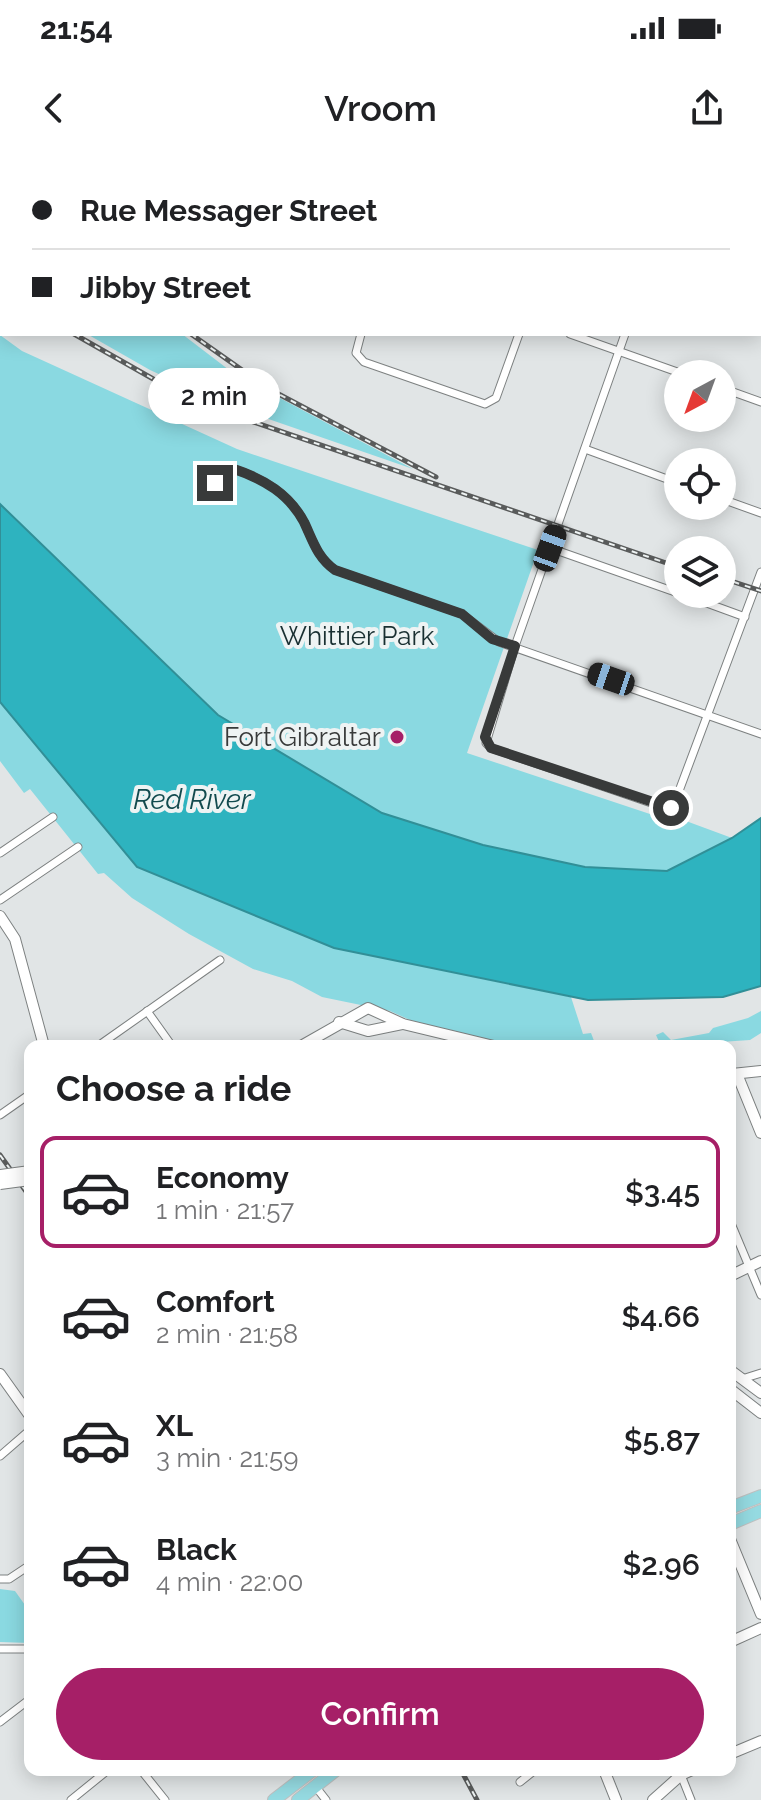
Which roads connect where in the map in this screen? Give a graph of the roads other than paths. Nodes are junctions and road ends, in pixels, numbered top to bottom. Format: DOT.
graph roads {
  1 [pos="360,336"];
  2 [pos="518,336"];
  3 [pos="575,336"];
  4 [pos="624,336"];
  5 [pos="619,352"];
  6 [pos="664,367"];
  7 [pos="736,393"];
  8 [pos="761,402"];
  9 [pos="585,449"];
  10 [pos="664,478"];
  11 [pos="215,483"];
  12 [pos="736,504"];
  13 [pos="761,513"];
  14 [pos="550,548"];
  15 [pos="761,572"];
  16 [pos="664,587"];
  17 [pos="721,608"];
  18 [pos="745,617"];
  19 [pos="515,646"];
  20 [pos="710,714"];
  21 [pos="761,734"];
  22 [pos="53,817"];
  23 [pos="78,847"];
  24 [pos="0,853"];
  25 [pos="0,900"];
  26 [pos="0,916"];
  27 [pos="220,960"];
  28 [pos="362,1010"];
  29 [pos="375,1010"];
  30 [pos="147,1011"];
  31 [pos="339,1022"];
  32 [pos="403,1024"];
  33 [pos="361,1028"];
  34 [pos="375,1029"];
  35 [pos="42,1040"];
  36 [pos="106,1040"];
  37 [pos="168,1040"];
  38 [pos="310,1040"];
  39 [pos="469,1040"];
  40 [pos="761,1071"];
  41 [pos="736,1074"];
  42 [pos="736,1080"];
  43 [pos="24,1098"];
  44 [pos="0,1115"];
  45 [pos="761,1133"];
  46 [pos="24,1172"];
  47 [pos="0,1175"];
  48 [pos="24,1181"];
  49 [pos="0,1184"];
  50 [pos="736,1235"];
  51 [pos="761,1261"];
  52 [pos="749,1266"];
  53 [pos="736,1273"];
  54 [pos="761,1295"];
  55 [pos="761,1373"];
  56 [pos="0,1374"];
  57 [pos="736,1374"];
  58 [pos="742,1379"];
  59 [pos="761,1393"];
  60 [pos="736,1394"];
  61 [pos="24,1408"];
  62 [pos="761,1413"];
  63 [pos="24,1435"];
  64 [pos="0,1456"];
  65 [pos="761,1496"];
  66 [pos="736,1506"];
  67 [pos="761,1511"];
  68 [pos="736,1521"];
  69 [pos="736,1552"];
  70 [pos="24,1569"];
  71 [pos="0,1579"];
  72 [pos="756,1596"];
  73 [pos="761,1614"];
  74 [pos="761,1628"];
  75 [pos="736,1639"];
  76 [pos="0,1649"];
  77 [pos="24,1649"];
  78 [pos="24,1704"];
  79 [pos="0,1722"];
  80 [pos="761,1741"];
  81 [pos="736,1751"];
  82 [pos="101,1776"];
  83 [pos="146,1776"];
  84 [pos="301,1776"];
  85 [pos="328,1776"];
  86 [pos="528,1776"];
  87 [pos="606,1776"];
  88 [pos="676,1776"];
  89 [pos="682,1776"];
  90 [pos="520,1782"];
  91 [pos="315,1786"];
  92 [pos="71,1800"];
  93 [pos="165,1800"];
  94 [pos="274,1800"];
  95 [pos="298,1800"];
  96 [pos="326,1800"];
  97 [pos="616,1800"];
  98 [pos="653,1800"];
  99 [pos="691,1800"];
  1 -- 2 [label="street"];
  3 -- 5 [label="street"];
  4 -- 5 [label="street"];
  5 -- 6 [label="street"];
  5 -- 9 [label="street"];
  7 -- 8 [label="street"];
  9 -- 10 [label="street"];
  9 -- 14 [label="street"];
  11 -- 19 [label="street"];
  12 -- 13 [label="street"];
  14 -- 16 [label="street"];
  14 -- 19 [label="street"];
  15 -- 18 [label="street"];
  17 -- 18 [label="street"];
  18 -- 20 [label="street"];
  19 -- 20 [label="street"];
  19 -- 20 [label="street"];
  20 -- 21 [label="street"];
  22 -- 24 [label="street"];
  23 -- 25 [label="street"];
  26 -- 35 [label="main road"];
  27 -- 30 [label="street"];
  28 -- 29 [label="main road"];
  28 -- 31 [label="main road"];
  28 -- 33 [label="main road"];
  29 -- 32 [label="main road"];
  29 -- 34 [label="main road"];
  30 -- 36 [label="street"];
  30 -- 37 [label="street"];
  31 -- 33 [label="main road"];
  31 -- 38 [label="main road"];
  32 -- 34 [label="main road"];
  32 -- 39 [label="main road"];
  33 -- 34 [label="main road"];
  40 -- 41 [label="main road"];
  42 -- 45 [label="main road"];
  43 -- 44 [label="street"];
  46 -- 47 [label="main road, bridge"];
  48 -- 49 [label="main road, bridge"];
  50 -- 52 [label="street"];
  51 -- 52 [label="main road"];
  52 -- 53 [label="main road"];
  52 -- 54 [label="street"];
  55 -- 58 [label="street"];
  56 -- 61 [label="main road"];
  57 -- 58 [label="main road"];
  58 -- 59 [label="main road"];
  60 -- 62 [label="main road"];
  63 -- 64 [label="street"];
  65 -- 66 [label="main road"];
  67 -- 68 [label="main road"];
  69 -- 72 [label="main road"];
  70 -- 71 [label="street"];
  72 -- 73 [label="main road"];
  74 -- 75 [label="main road"];
  76 -- 77 [label="street"];
  78 -- 79 [label="street"];
  80 -- 81 [label="main road"];
  82 -- 92 [label="street"];
  83 -- 93 [label="street"];
  84 -- 94 [label="main road"];
  85 -- 91 [label="main road"];
  86 -- 90 [label="street"];
  87 -- 97 [label="main road"];
  88 -- 98 [label="main road"];
  89 -- 99 [label="street"];
  91 -- 95 [label="main road"];
  91 -- 96 [label="street"];
}
